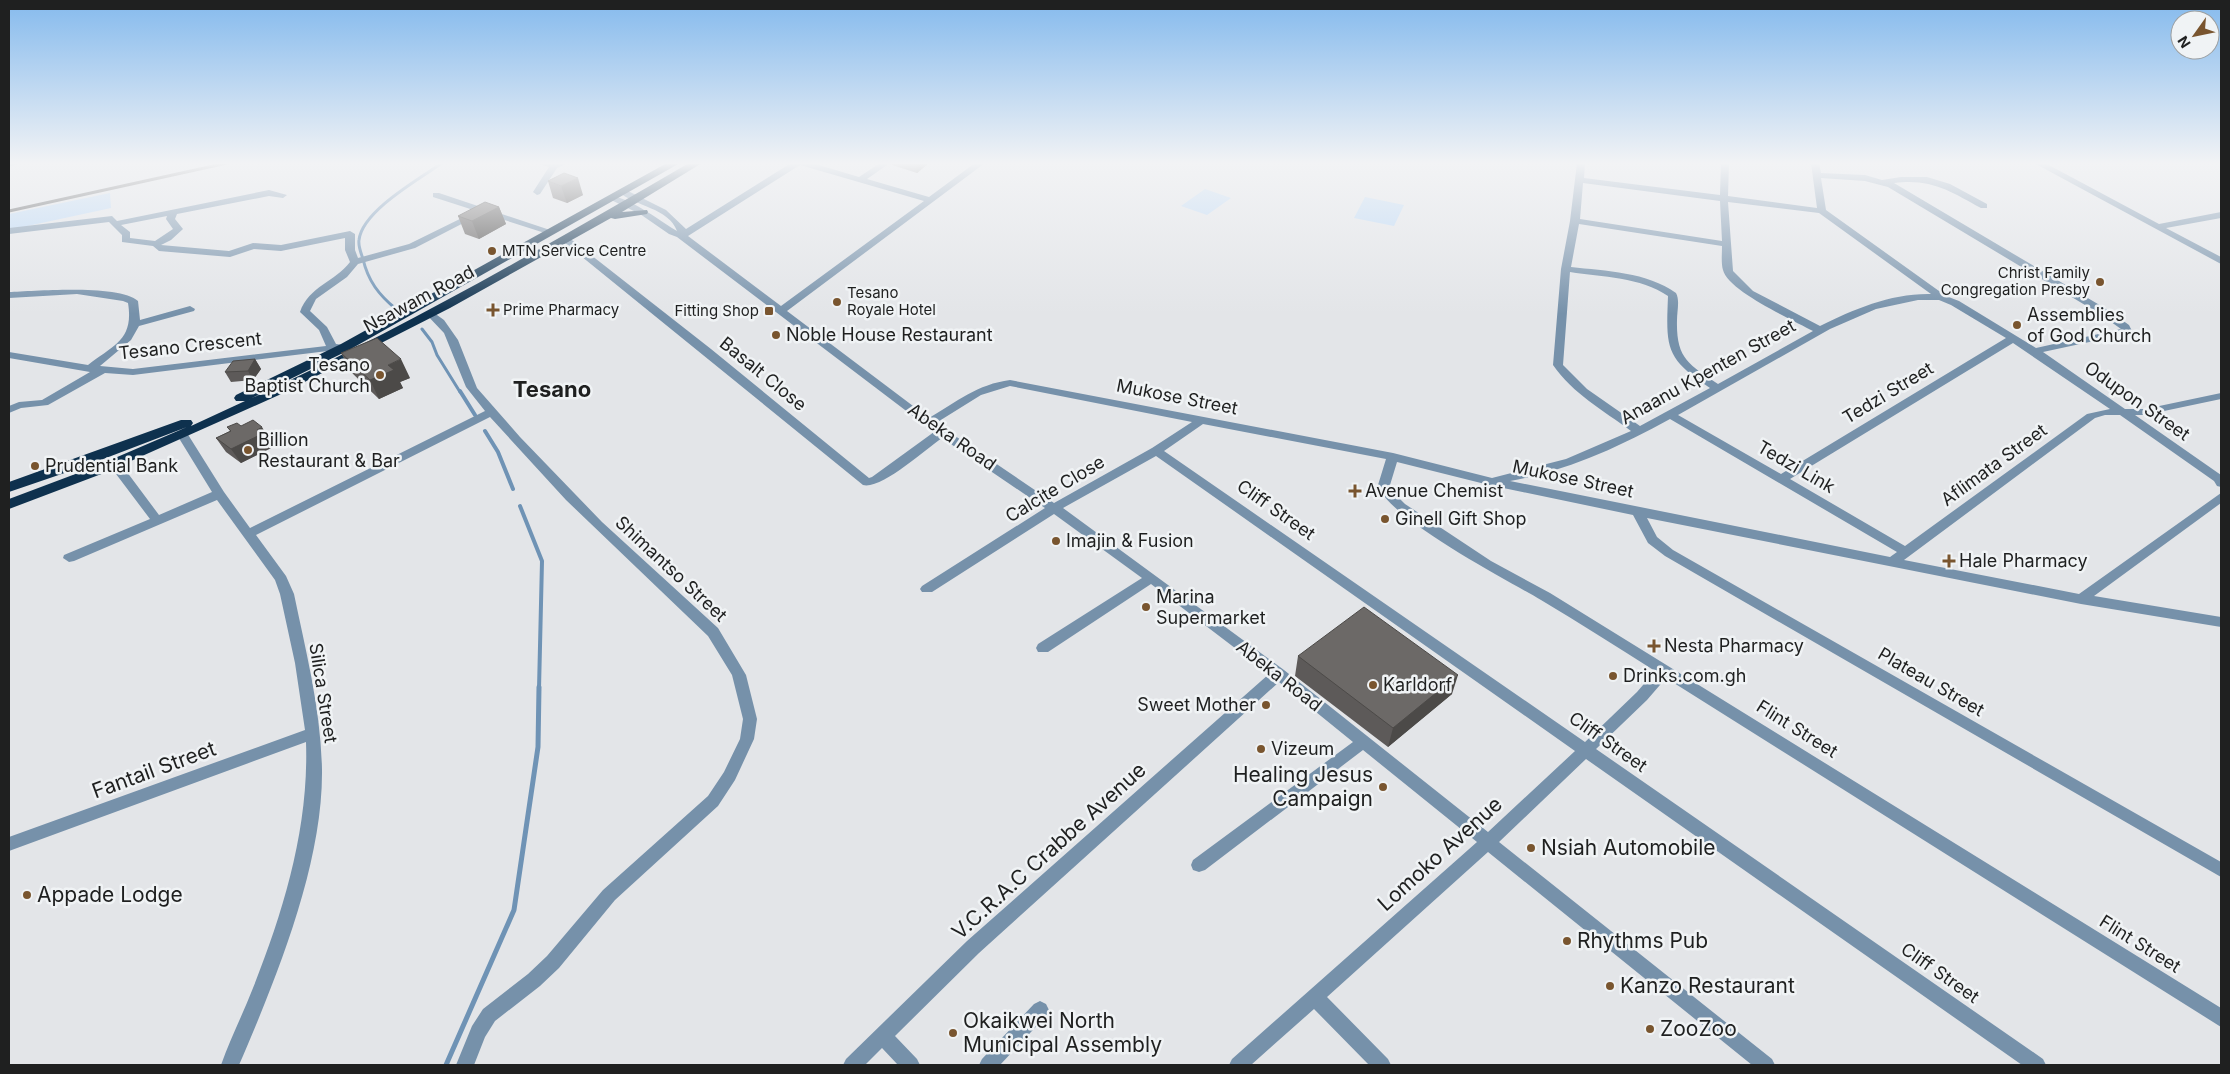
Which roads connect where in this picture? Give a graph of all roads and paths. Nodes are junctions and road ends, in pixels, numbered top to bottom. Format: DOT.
graph roads {
  1 [pos="164,213"];
  2 [pos="173,213"];
  3 [pos="478,213"];
  4 [pos="489,213"];
  5 [pos="584,213"];
  6 [pos="609,213"];
  7 [pos="624,213"];
  8 [pos="652,213"];
  9 [pos="716,213"];
  10 [pos="912,213"];
  11 [pos="1576,213"];
  12 [pos="1724,213"];
  13 [pos="1825,213"];
  14 [pos="1939,213"];
  15 [pos="2132,213"];
  16 [pos="2221,215"];
  17 [pos="1575,221"];
  18 [pos="597,222"];
  19 [pos="114,224"];
  20 [pos="2158,227"];
  21 [pos="9,231"];
  22 [pos="551,232"];
  23 [pos="681,235"];
  24 [pos="565,239"];
  25 [pos="156,244"];
  26 [pos="1725,244"];
  27 [pos="2221,261"];
  28 [pos="355,262"];
  29 [pos="1566,269"];
  30 [pos="9,295"];
  31 [pos="1943,298"];
  32 [pos="190,309"];
  33 [pos="782,310"];
  34 [pos="430,313"];
  35 [pos="133,325"];
  36 [pos="1820,331"];
  37 [pos="2013,338"];
  38 [pos="339,347"];
  39 [pos="2034,351"];
  40 [pos="9,355"];
  41 [pos="90,369"];
  42 [pos="103,370"];
  43 [pos="1717,388"];
  44 [pos="2221,396"];
  45 [pos="9,410"];
  46 [pos="2122,413"];
  47 [pos="1669,414"];
  48 [pos="481,417"];
  49 [pos="1200,421"];
  50 [pos="928,423"];
  51 [pos="1639,430"];
  52 [pos="942,432"];
  53 [pos="182,435"];
  54 [pos="1156,451"];
  55 [pos="1392,458"];
  56 [pos="114,464"];
  57 [pos="1782,479"];
  58 [pos="1489,481"];
  59 [pos="2221,483"];
  60 [pos="9,487"];
  61 [pos="219,494"];
  62 [pos="2221,497"];
  63 [pos="9,504"];
  64 [pos="1054,508"];
  65 [pos="1638,512"];
  66 [pos="157,520"];
  67 [pos="248,534"];
  68 [pos="1905,551"];
  69 [pos="69,558"];
  70 [pos="1893,561"];
  71 [pos="1151,578"];
  72 [pos="928,589"];
  73 [pos="2081,599"];
  74 [pos="2221,622"];
  75 [pos="1043,648"];
  76 [pos="1664,670"];
  77 [pos="1279,674"];
  78 [pos="313,733"];
  79 [pos="1362,743"];
  80 [pos="1586,750"];
  81 [pos="1488,841"];
  82 [pos="9,844"];
  83 [pos="1199,865"];
  84 [pos="2221,870"];
  85 [pos="1314,996"];
  86 [pos="1040,1010"];
  87 [pos="2221,1018"];
  88 [pos="882,1036"];
  89 [pos="230,1065"];
  90 [pos="465,1065"];
  91 [pos="852,1065"];
  92 [pos="910,1065"];
  93 [pos="988,1065"];
  94 [pos="1238,1065"];
  95 [pos="1382,1065"];
  96 [pos="1766,1065"];
  97 [pos="2038,1065"];
  1 -- 19 [label="street"];
  2 -- 25 [label="street"];
  3 -- 28 [label="street"];
  4 -- 22 [label="street"];
  5 -- 22 [label="highway, Nsawam Road"];
  6 -- 18 [label="highway, Nsawam Road"];
  7 -- 18 [label="highway"];
  8 -- 23 [label="street, Abeka Road"];
  9 -- 23 [label="street"];
  10 -- 33 [label="street"];
  11 -- 17 [label="street"];
  12 -- 26 [label="street"];
  13 -- 31 [label="street, Odupon Street"];
  14 -- 39 [label="street"];
  15 -- 20 [label="street"];
  16 -- 20 [label="street"];
  17 -- 26 [label="street"];
  17 -- 29 [label="street"];
  18 -- 24 [label="highway, Nsawam Road"];
  19 -- 21 [label="street"];
  19 -- 25 [label="street"];
  20 -- 27 [label="street"];
  22 -- 38 [label="highway, Nsawam Road"];
  23 -- 33 [label="street, Abeka Road"];
  24 -- 34 [label="highway, Nsawam Road"];
  24 -- 52 [label="street, Basalt Close"];
  25 -- 28 [label="street"];
  26 -- 36 [label="street"];
  28 -- 38 [label="street"];
  29 -- 43 [label="street"];
  29 -- 51 [label="street"];
  30 -- 35 [label="street"];
  31 -- 36 [label="street, Anaanu Kpenten Street"];
  31 -- 37 [label="street, Odupon Street"];
  32 -- 35 [label="street"];
  33 -- 50 [label="street, Abeka Road"];
  34 -- 48 [label="street, Shimantso Street"];
  34 -- 53 [label="highway, Nsawam Road"];
  35 -- 41 [label="street"];
  36 -- 43 [label="street, Anaanu Kpenten Street"];
  37 -- 39 [label="street, Odupon Street"];
  37 -- 57 [label="street, Tedzi Street"];
  38 -- 42 [label="street, Tesano Crescent"];
  38 -- 60 [label="highway, Nsawam Road"];
  39 -- 46 [label="street, Odupon Street"];
  40 -- 41 [label="street, Tesano Crescent"];
  41 -- 42 [label="street, Tesano Crescent"];
  42 -- 45 [label="street"];
  43 -- 47 [label="street, Anaanu Kpenten Street"];
  44 -- 46 [label="street, Aflimata Street"];
  46 -- 59 [label="street, Odupon Street"];
  46 -- 68 [label="street, Aflimata Street"];
  47 -- 51 [label="street, Anaanu Kpenten Street"];
  47 -- 57 [label="street, Tedzi Link"];
  48 -- 67 [label="street"];
  48 -- 90 [label="street, Shimantso Street"];
  49 -- 50 [label="street, Mukose Street"];
  49 -- 54 [label="street, Calcite Close"];
  49 -- 55 [label="street, Mukose Street"];
  50 -- 52 [label="street, Abeka Road"];
  51 -- 58 [label="street, Anaanu Kpenten Street"];
  52 -- 64 [label="street, Abeka Road"];
  53 -- 56 [label="highway, Nsawam Road"];
  53 -- 61 [label="street, Silica Street"];
  54 -- 64 [label="street, Calcite Close"];
  54 -- 80 [label="street, Cliff Street"];
  55 -- 58 [label="street, Mukose Street"];
  55 -- 76 [label="street, Flint Street"];
  56 -- 63 [label="highway, Nsawam Road"];
  56 -- 66 [label="street"];
  57 -- 68 [label="street, Tedzi Link"];
  58 -- 65 [label="street, Mukose Street"];
  61 -- 66 [label="street"];
  61 -- 67 [label="street, Silica Street"];
  62 -- 73 [label="street"];
  64 -- 71 [label="street, Abeka Road"];
  64 -- 72 [label="street, Calcite Close"];
  65 -- 70 [label="street, Mukose Street"];
  65 -- 84 [label="street, Plateau Street"];
  66 -- 69 [label="street"];
  67 -- 78 [label="street, Silica Street"];
  68 -- 70 [label="street, Aflimata Street"];
  70 -- 73 [label="street, Mukose Street"];
  71 -- 75 [label="street"];
  71 -- 77 [label="street, Abeka Road"];
  73 -- 74 [label="street, Mukose Street"];
  76 -- 80 [label="street, Lomoko Avenue"];
  76 -- 87 [label="street, Flint Street"];
  77 -- 79 [label="street, Abeka Road"];
  77 -- 88 [label="street, V.C.R.A.C Crabbe Avenue"];
  78 -- 82 [label="street, Fantail Street"];
  78 -- 89 [label="street, Silica Street"];
  79 -- 81 [label="street, Abeka Road"];
  79 -- 83 [label="street"];
  80 -- 81 [label="street, Lomoko Avenue"];
  80 -- 97 [label="street, Cliff Street"];
  81 -- 85 [label="street, Lomoko Avenue"];
  81 -- 96 [label="street, Abeka Road"];
  85 -- 94 [label="street, Lomoko Avenue"];
  85 -- 95 [label="street"];
  86 -- 93 [label="street"];
  88 -- 91 [label="street, V.C.R.A.C Crabbe Avenue"];
  88 -- 92 [label="street"];
}
